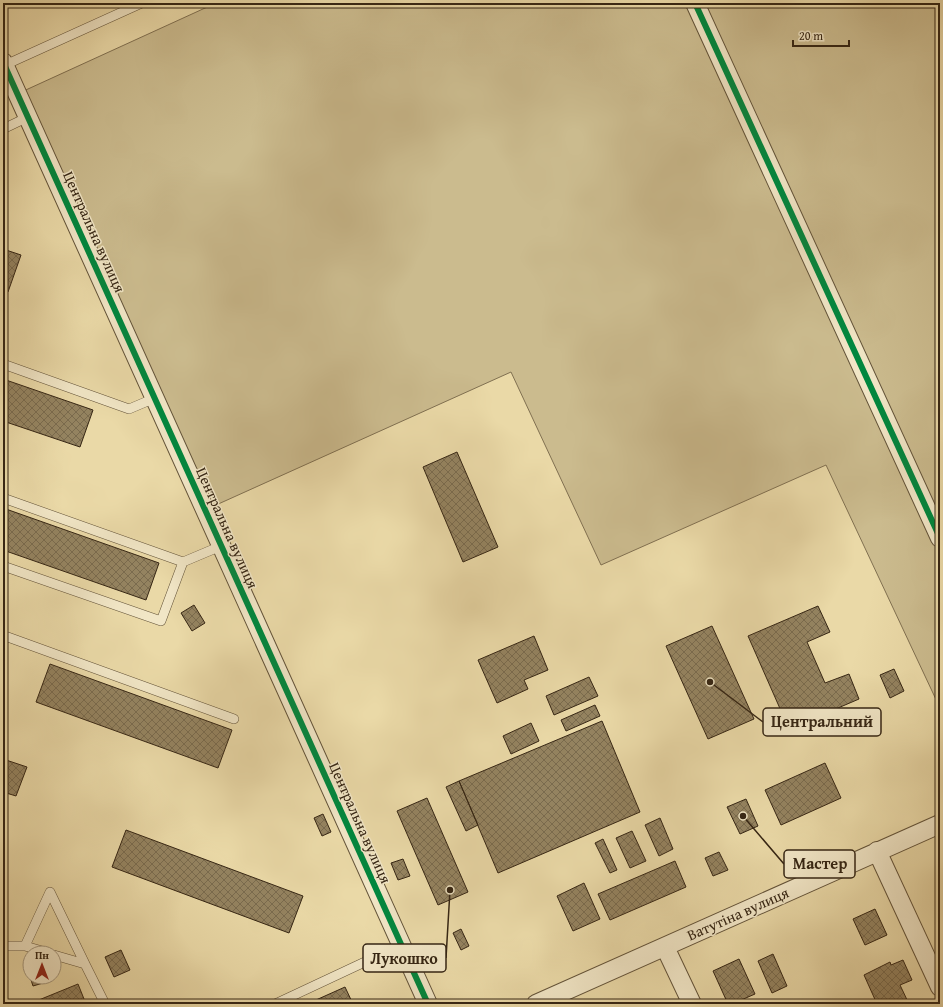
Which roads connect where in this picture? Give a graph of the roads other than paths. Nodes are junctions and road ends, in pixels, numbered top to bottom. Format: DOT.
graph roads {
  1 [pos="142,3"];
  2 [pos="696,3"];
  3 [pos="4,64"];
  4 [pos="28,118"];
  5 [pos="3,129"];
  6 [pos="3,364"];
  7 [pos="155,398"];
  8 [pos="3,498"];
  9 [pos="940,538"];
  10 [pos="221,546"];
  11 [pos="183,562"];
  12 [pos="3,566"];
  13 [pos="3,633"];
  14 [pos="234,718"];
  15 [pos="940,824"];
  16 [pos="877,851"];
  17 [pos="401,944"];
  18 [pos="25,945"];
  19 [pos="3,946"];
  20 [pos="22,946"];
  21 [pos="665,947"];
  22 [pos="62,957"];
  23 [pos="85,964"];
  24 [pos="940,987"];
  25 [pos="105,1004"];
  26 [pos="275,1004"];
  27 [pos="428,1004"];
  28 [pos="536,1004"];
  29 [pos="692,1004"];
  1 -- 3 [label="lane"];
  2 -- 9 [label="street"];
  3 -- 4 [label="street, Центральна вулиця"];
  4 -- 5 [label="lane"];
  4 -- 7 [label="street, Центральна вулиця"];
  6 -- 7 [label="lane"];
  7 -- 10 [label="street, Центральна вулиця"];
  8 -- 11 [label="lane"];
  10 -- 11 [label="lane"];
  10 -- 17 [label="street, Центральна вулиця"];
  11 -- 12 [label="lane"];
  13 -- 14 [label="lane"];
  15 -- 16 [label="street, Ватутіна вулиця"];
  16 -- 21 [label="street, Ватутіна вулиця"];
  16 -- 24 [label="street"];
  17 -- 26 [label="lane"];
  17 -- 27 [label="street, Центральна вулиця"];
  18 -- 23 [label="lane"];
  19 -- 20 [label="lane"];
  21 -- 28 [label="street, Ватутіна вулиця"];
  21 -- 29 [label="street"];
  22 -- 23 [label="lane"];
  23 -- 25 [label="lane"];
}
